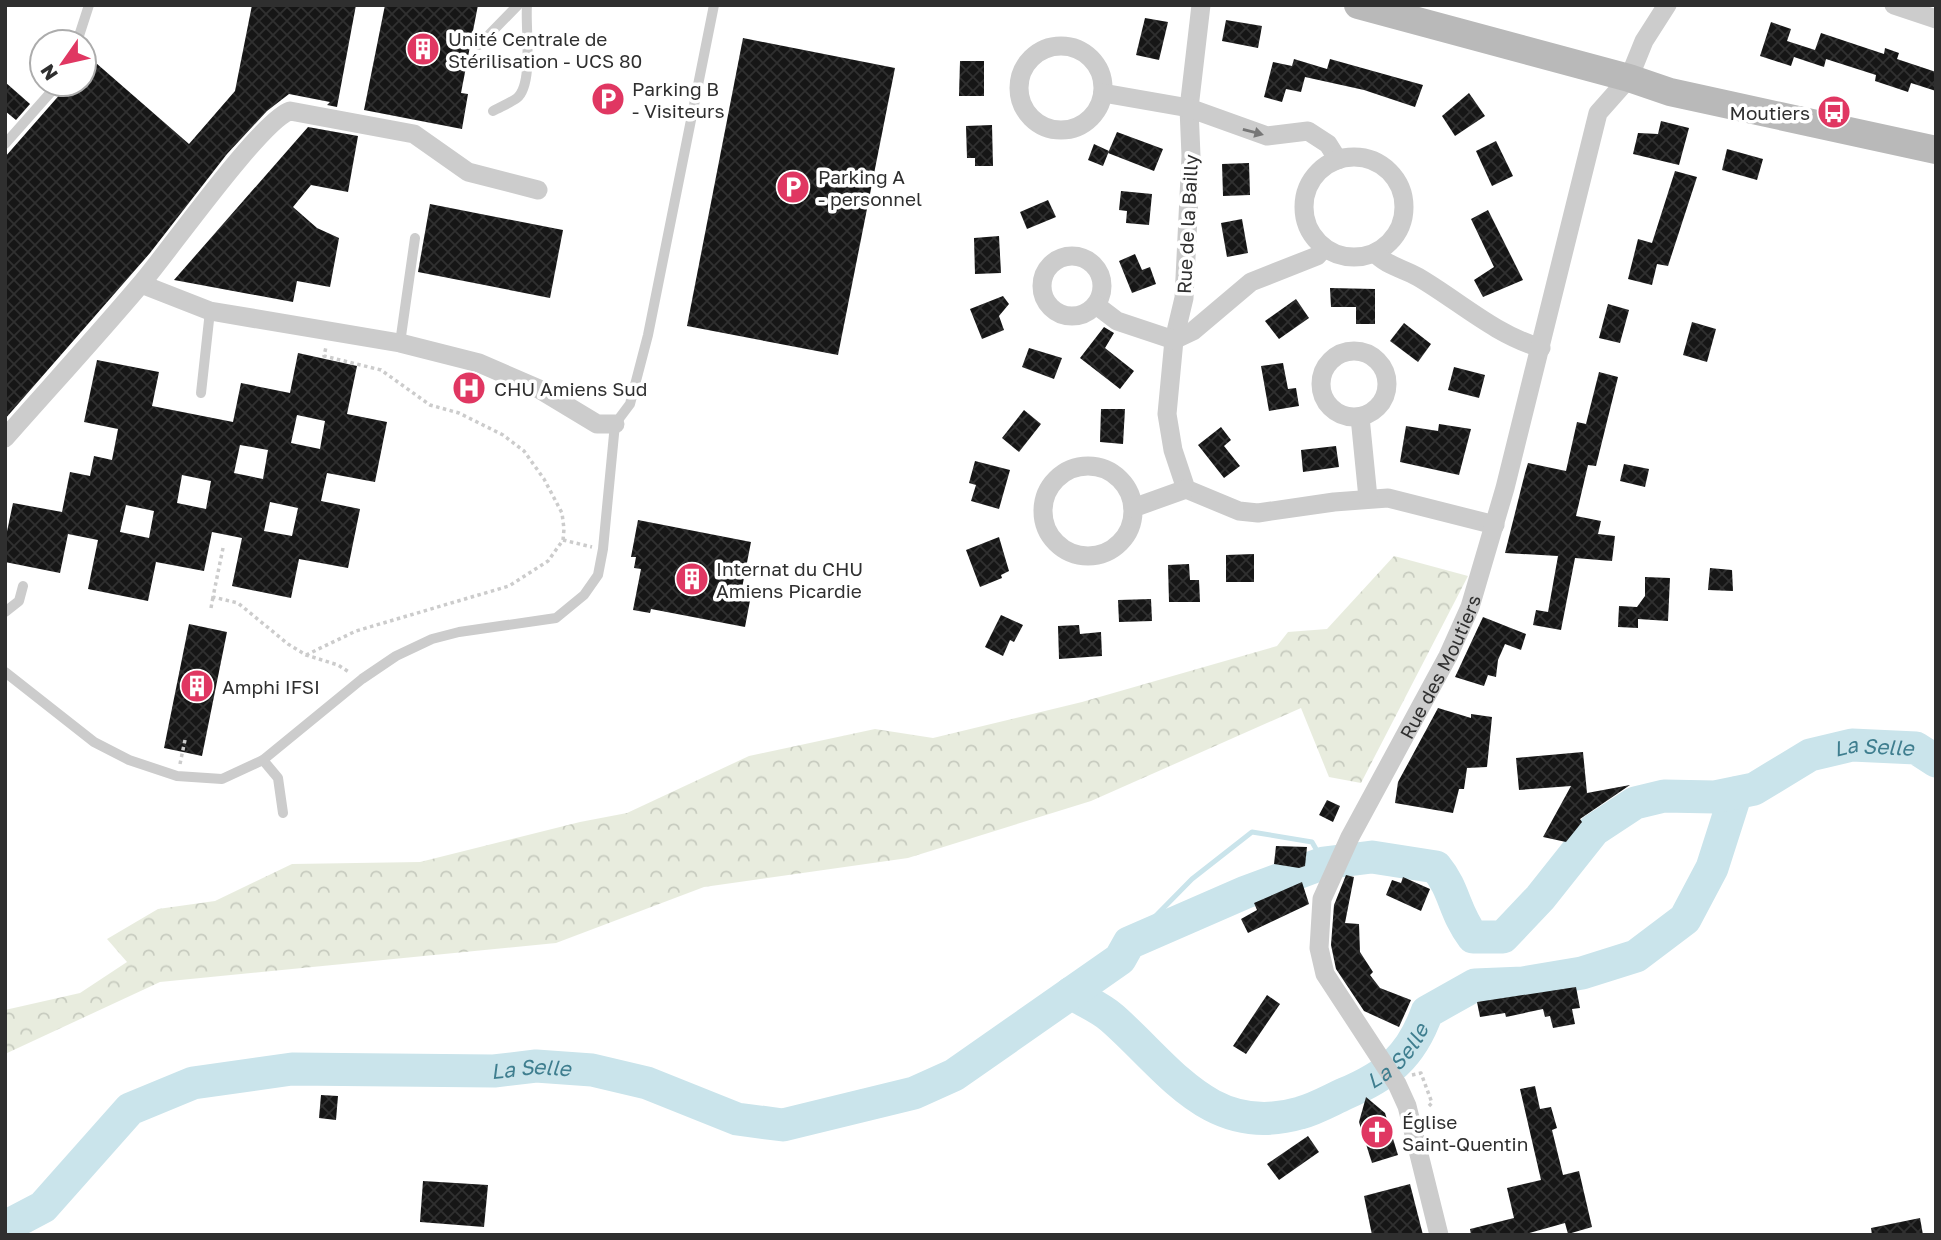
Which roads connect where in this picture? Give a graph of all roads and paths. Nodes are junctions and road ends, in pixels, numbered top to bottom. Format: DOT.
graph roads {
  1 [pos="89,5"];
  2 [pos="518,5"];
  3 [pos="527,5"];
  4 [pos="714,5"];
  5 [pos="1201,5"];
  6 [pos="1358,5"];
  7 [pos="1667,5"];
  8 [pos="1894,5"];
  9 [pos="1936,19"];
  10 [pos="82,28"];
  11 [pos="479,45"];
  12 [pos="1629,78"];
  13 [pos="1103,93"];
  14 [pos="46,98"];
  15 [pos="1189,108"];
  16 [pos="493,111"];
  17 [pos="5,144"];
  18 [pos="1936,150"];
  19 [pos="1338,160"];
  20 [pos="538,190"];
  21 [pos="415,237"];
  22 [pos="1324,248"];
  23 [pos="1375,253"];
  24 [pos="141,284"];
  25 [pos="1096,305"];
  26 [pos="210,311"];
  27 [pos="328,331"];
  28 [pos="1174,340"];
  29 [pos="400,343"];
  30 [pos="1541,348"];
  31 [pos="201,393"];
  32 [pos="1360,417"];
  33 [pos="615,424"];
  34 [pos="5,438"];
  35 [pos="1186,489"];
  36 [pos="1368,498"];
  37 [pos="1133,508"];
  38 [pos="1495,526"];
  39 [pos="563,540"];
  40 [pos="223,548"];
  41 [pos="603,549"];
  42 [pos="23,586"];
  43 [pos="213,597"];
  44 [pos="211,608"];
  45 [pos="5,612"];
  46 [pos="306,655"];
  47 [pos="5,672"];
  48 [pos="362,679"];
  49 [pos="185,740"];
  50 [pos="263,760"];
  51 [pos="177,776"];
  52 [pos="283,813"];
  53 [pos="1439,1235"];
  1 -- 10 [label="lane"];
  2 -- 11 [label="lane"];
  3 -- 16 [label="lane"];
  4 -- 33 [label="lane"];
  5 -- 15 [label="street, Rue de la Bailly"];
  6 -- 12 [label="street"];
  7 -- 12 [label="street, Rue des Moutiers"];
  8 -- 9 [label="street"];
  12 -- 18 [label="street"];
  12 -- 30 [label="street, Rue des Moutiers"];
  13 -- 13 [label="street"];
  13 -- 15 [label="street"];
  14 -- 17 [label="lane"];
  15 -- 19 [label="street, one-way"];
  15 -- 28 [label="street, Rue de la Bailly"];
  19 -- 22 [label="street"];
  19 -- 23 [label="street"];
  20 -- 24 [label="street"];
  21 -- 29 [label="lane"];
  22 -- 23 [label="street"];
  22 -- 28 [label="street"];
  23 -- 30 [label="street"];
  24 -- 26 [label="street"];
  24 -- 34 [label="street"];
  25 -- 28 [label="street"];
  26 -- 27 [label="street"];
  26 -- 31 [label="lane"];
  27 -- 29 [label="street"];
  27 -- 39 [label="path"];
  28 -- 35 [label="street, Rue de la Bailly"];
  29 -- 33 [label="street"];
  30 -- 38 [label="street, Rue des Moutiers"];
  32 -- 36 [label="street"];
  33 -- 41 [label="lane"];
  35 -- 36 [label="street"];
  35 -- 37 [label="street"];
  36 -- 38 [label="street"];
  37 -- 37 [label="street"];
  38 -- 53 [label="street, Rue des Moutiers"];
  39 -- 41 [label="path"];
  39 -- 46 [label="path"];
  40 -- 43 [label="path"];
  41 -- 48 [label="lane"];
  42 -- 45 [label="lane"];
  43 -- 44 [label="path"];
  43 -- 46 [label="path"];
  46 -- 48 [label="path"];
  47 -- 51 [label="lane"];
  48 -- 50 [label="lane"];
  49 -- 51 [label="path"];
  50 -- 51 [label="lane"];
  50 -- 52 [label="lane"];
}
